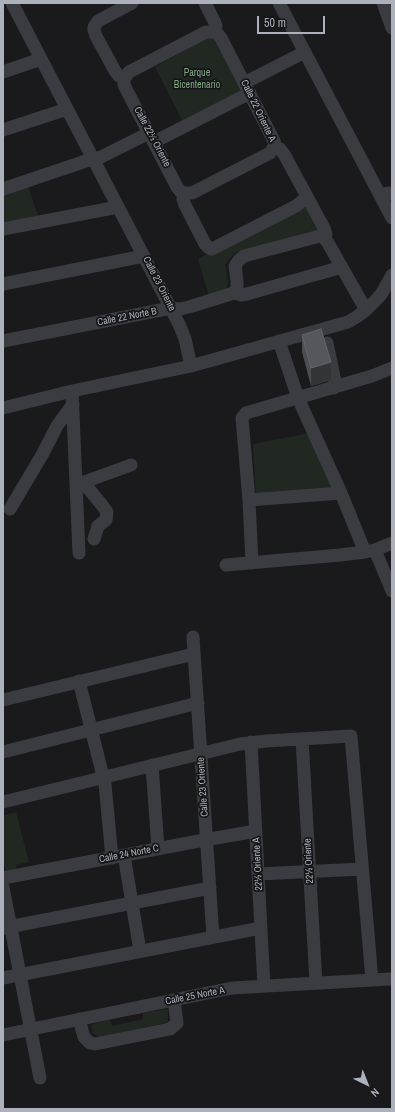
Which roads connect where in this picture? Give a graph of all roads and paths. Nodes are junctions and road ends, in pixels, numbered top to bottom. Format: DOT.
graph roads {
  1 [pos="12,3"];
  2 [pos="132,3"];
  3 [pos="205,3"];
  4 [pos="279,3"];
  5 [pos="383,3"];
  6 [pos="392,28"];
  7 [pos="214,32"];
  8 [pos="305,52"];
  9 [pos="42,59"];
  10 [pos="3,72"];
  11 [pos="124,78"];
  12 [pos="247,88"];
  13 [pos="67,109"];
  14 [pos="3,130"];
  15 [pos="152,138"];
  16 [pos="274,147"];
  17 [pos="94,159"];
  18 [pos="3,189"];
  19 [pos="184,193"];
  20 [pos="386,194"];
  21 [pos="307,197"];
  22 [pos="118,207"];
  23 [pos="392,218"];
  24 [pos="3,229"];
  25 [pos="324,238"];
  26 [pos="144,256"];
  27 [pos="342,267"];
  28 [pos="392,275"];
  29 [pos="3,284"];
  30 [pos="234,293"];
  31 [pos="171,308"];
  32 [pos="366,310"];
  33 [pos="3,341"];
  34 [pos="279,341"];
  35 [pos="327,343"];
  36 [pos="191,366"];
  37 [pos="392,368"];
  38 [pos="334,388"];
  39 [pos="72,397"];
  40 [pos="298,398"];
  41 [pos="3,408"];
  42 [pos="131,465"];
  43 [pos="80,484"];
  44 [pos="341,493"];
  45 [pos="249,500"];
  46 [pos="10,509"];
  47 [pos="98,526"];
  48 [pos="78,529"];
  49 [pos="94,539"];
  50 [pos="392,542"];
  51 [pos="370,551"];
  52 [pos="79,552"];
  53 [pos="252,563"];
  54 [pos="226,565"];
  55 [pos="392,591"];
  56 [pos="193,637"];
  57 [pos="194,654"];
  58 [pos="79,681"];
  59 [pos="3,700"];
  60 [pos="198,703"];
  61 [pos="91,730"];
  62 [pos="302,739"];
  63 [pos="251,742"];
  64 [pos="3,752"];
  65 [pos="201,753"];
  66 [pos="152,765"];
  67 [pos="104,777"];
  68 [pos="3,802"];
  69 [pos="256,831"];
  70 [pos="207,840"];
  71 [pos="158,849"];
  72 [pos="118,857"];
  73 [pos="362,869"];
  74 [pos="309,872"];
  75 [pos="258,874"];
  76 [pos="3,878"];
  77 [pos="3,886"];
  78 [pos="210,888"];
  79 [pos="132,903"];
  80 [pos="7,927"];
  81 [pos="261,928"];
  82 [pos="213,937"];
  83 [pos="140,951"];
  84 [pos="20,974"];
  85 [pos="3,978"];
  86 [pos="390,979"];
  87 [pos="372,980"];
  88 [pos="316,983"];
  89 [pos="264,986"];
  90 [pos="174,1000"];
  91 [pos="78,1019"];
  92 [pos="30,1029"];
  93 [pos="3,1035"];
  94 [pos="40,1078"];
  1 -- 9 [label="street, Calle 23 Oriente"];
  2 -- 11 [label="street, Calle 22½ Oriente"];
  3 -- 7 [label="street, Calle 22 Oriente A"];
  4 -- 8 [label="street"];
  5 -- 6 [label="street"];
  7 -- 11 [label="street"];
  7 -- 12 [label="street, Calle 22 Oriente A"];
  8 -- 12 [label="street"];
  8 -- 20 [label="street"];
  9 -- 10 [label="street"];
  9 -- 13 [label="street, Calle 23 Oriente"];
  11 -- 15 [label="street, Calle 22½ Oriente"];
  12 -- 15 [label="street"];
  12 -- 16 [label="street, Calle 22 Oriente A"];
  13 -- 14 [label="street"];
  13 -- 17 [label="street, Calle 23 Oriente"];
  15 -- 17 [label="street"];
  15 -- 19 [label="street, Calle 22½ Oriente"];
  16 -- 19 [label="street"];
  16 -- 21 [label="street, Calle 22 Oriente A"];
  17 -- 18 [label="street"];
  17 -- 22 [label="street, Calle 23 Oriente"];
  19 -- 21 [label="street, Calle 22½ Oriente"];
  20 -- 23 [label="street"];
  21 -- 25 [label="street, Calle 22 Oriente A"];
  22 -- 24 [label="street"];
  22 -- 26 [label="street, Calle 23 Oriente"];
  25 -- 27 [label="street, Calle 22 Oriente A"];
  25 -- 30 [label="street"];
  26 -- 29 [label="street"];
  26 -- 31 [label="street, Calle 23 Oriente"];
  27 -- 30 [label="street, Calle 22 Norte B"];
  27 -- 32 [label="street, Calle 22 Oriente A"];
  28 -- 32 [label="street"];
  30 -- 31 [label="street, Calle 22 Norte B"];
  31 -- 33 [label="street, Calle 22 Norte B"];
  31 -- 36 [label="street, Calle 23 Oriente"];
  32 -- 34 [label="street"];
  34 -- 36 [label="street"];
  34 -- 40 [label="street"];
  35 -- 38 [label="street"];
  36 -- 39 [label="street"];
  37 -- 38 [label="street"];
  38 -- 40 [label="street"];
  39 -- 41 [label="street"];
  39 -- 43 [label="street"];
  39 -- 46 [label="street"];
  40 -- 44 [label="street"];
  40 -- 45 [label="street"];
  42 -- 43 [label="street"];
  43 -- 47 [label="street"];
  43 -- 48 [label="street"];
  44 -- 45 [label="street"];
  44 -- 51 [label="street"];
  45 -- 53 [label="street"];
  47 -- 48 [label="street"];
  47 -- 49 [label="street"];
  48 -- 52 [label="street"];
  50 -- 51 [label="street"];
  51 -- 53 [label="street"];
  51 -- 55 [label="street"];
  53 -- 54 [label="street"];
  56 -- 57 [label="street, Calle 23 Oriente"];
  57 -- 58 [label="street"];
  57 -- 60 [label="street, Calle 23 Oriente"];
  58 -- 59 [label="street"];
  58 -- 61 [label="street"];
  60 -- 61 [label="street"];
  60 -- 65 [label="street, Calle 23 Oriente"];
  61 -- 64 [label="street"];
  61 -- 67 [label="street"];
  62 -- 63 [label="street"];
  62 -- 73 [label="street"];
  62 -- 74 [label="street, 22½ Oriente"];
  63 -- 65 [label="street"];
  63 -- 69 [label="street, 22½ Oriente A"];
  65 -- 66 [label="street"];
  65 -- 70 [label="street, Calle 23 Oriente"];
  66 -- 67 [label="street"];
  66 -- 71 [label="street"];
  67 -- 68 [label="street"];
  67 -- 72 [label="street"];
  69 -- 70 [label="street, Calle 24 Norte C"];
  69 -- 75 [label="street, 22½ Oriente A"];
  70 -- 71 [label="street, Calle 24 Norte C"];
  70 -- 78 [label="street, Calle 23 Oriente"];
  71 -- 72 [label="street, Calle 24 Norte C"];
  72 -- 76 [label="street, Calle 24 Norte C"];
  72 -- 79 [label="street"];
  73 -- 74 [label="street"];
  73 -- 87 [label="street"];
  74 -- 75 [label="street"];
  74 -- 88 [label="street, 22½ Oriente"];
  75 -- 81 [label="street, 22½ Oriente A"];
  77 -- 80 [label="street"];
  78 -- 79 [label="street"];
  78 -- 82 [label="street, Calle 23 Oriente"];
  79 -- 80 [label="street"];
  79 -- 83 [label="street"];
  80 -- 84 [label="street"];
  81 -- 82 [label="street"];
  81 -- 89 [label="street, 22½ Oriente A"];
  82 -- 83 [label="street"];
  83 -- 84 [label="street"];
  84 -- 85 [label="street"];
  84 -- 92 [label="street"];
  86 -- 87 [label="street, Calle 25 Norte A"];
  87 -- 88 [label="street, Calle 25 Norte A"];
  88 -- 89 [label="street, Calle 25 Norte A"];
  89 -- 90 [label="street, Calle 25 Norte A"];
  90 -- 91 [label="street, Calle 25 Norte A"];
  90 -- 91 [label="street"];
  91 -- 92 [label="street, Calle 25 Norte A"];
  92 -- 93 [label="street, Calle 25 Norte A"];
  92 -- 94 [label="street"];
}
